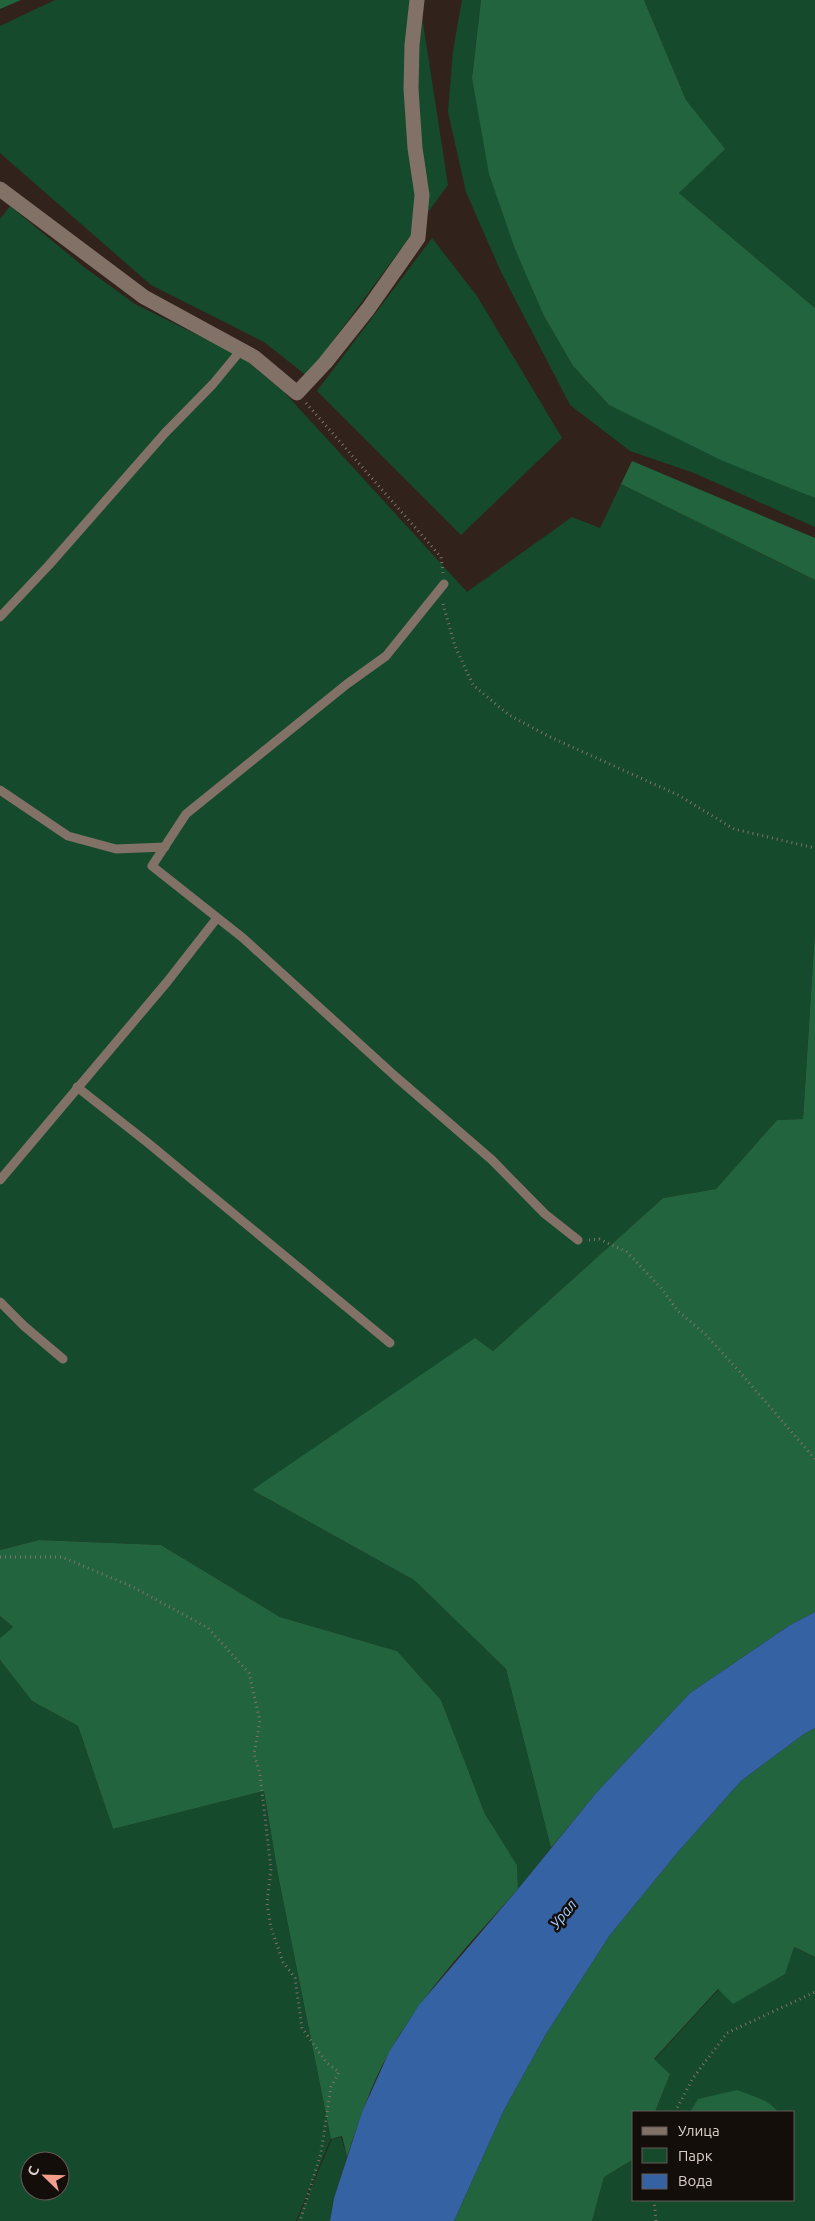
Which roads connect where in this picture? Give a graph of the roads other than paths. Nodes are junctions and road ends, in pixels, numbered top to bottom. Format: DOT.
graph roads {
  1 [pos="417,0"];
  2 [pos="0,189"];
  3 [pos="241,350"];
  4 [pos="444,584"];
  5 [pos="0,617"];
  6 [pos="0,790"];
  7 [pos="164,847"];
  8 [pos="217,918"];
  9 [pos="77,1088"];
  10 [pos="0,1180"];
  11 [pos="578,1240"];
  12 [pos="0,1302"];
  13 [pos="390,1343"];
  14 [pos="63,1359"];
  1 -- 3 [label="street"];
  2 -- 3 [label="street"];
  3 -- 5 [label="lane"];
  4 -- 7 [label="lane"];
  6 -- 7 [label="lane"];
  7 -- 8 [label="lane"];
  8 -- 9 [label="lane"];
  8 -- 11 [label="lane"];
  9 -- 10 [label="lane"];
  9 -- 13 [label="lane"];
  12 -- 14 [label="lane"];
}
